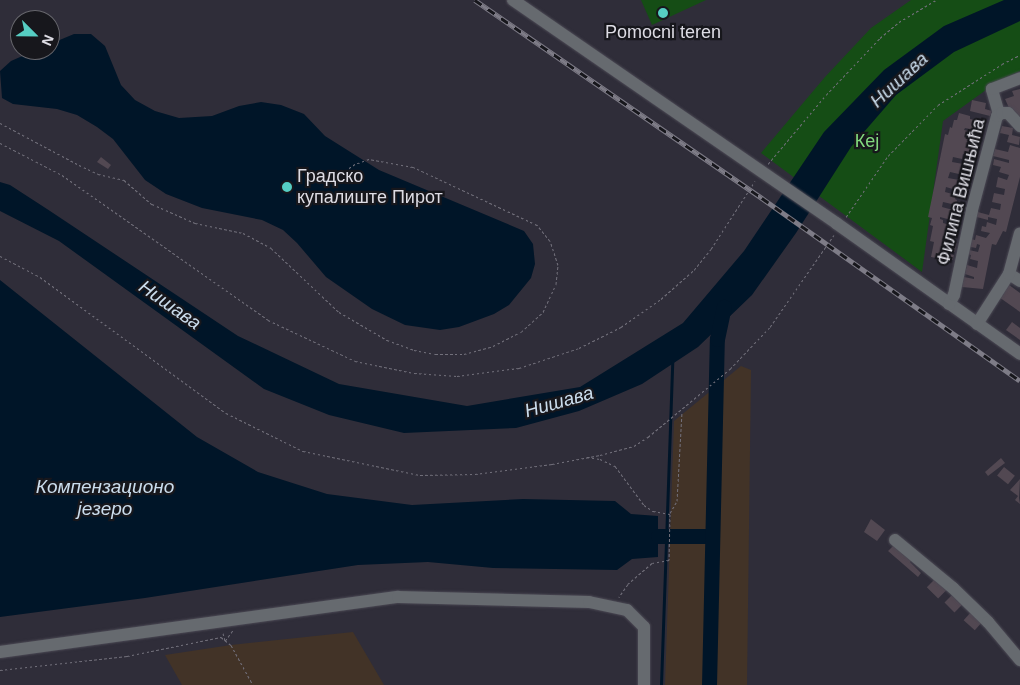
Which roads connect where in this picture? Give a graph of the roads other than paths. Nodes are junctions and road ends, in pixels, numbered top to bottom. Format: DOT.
graph roads {
  1 [pos="513,0"];
  2 [pos="1020,78"];
  3 [pos="999,114"];
  4 [pos="1020,126"];
  5 [pos="1019,244"];
  6 [pos="1014,278"];
  7 [pos="949,304"];
  8 [pos="977,324"];
  9 [pos="1020,354"];
  10 [pos="895,540"];
  11 [pos="0,652"];
  12 [pos="1020,660"];
  13 [pos="644,685"];
  1 -- 7 [label="street"];
  2 -- 3 [label="street"];
  3 -- 4 [label="street, Филипа Вишњића"];
  3 -- 7 [label="street, Филипа Вишњића"];
  5 -- 6 [label="street"];
  6 -- 8 [label="street"];
  7 -- 8 [label="street"];
  8 -- 9 [label="street"];
  10 -- 12 [label="street"];
  11 -- 13 [label="street"];
}
